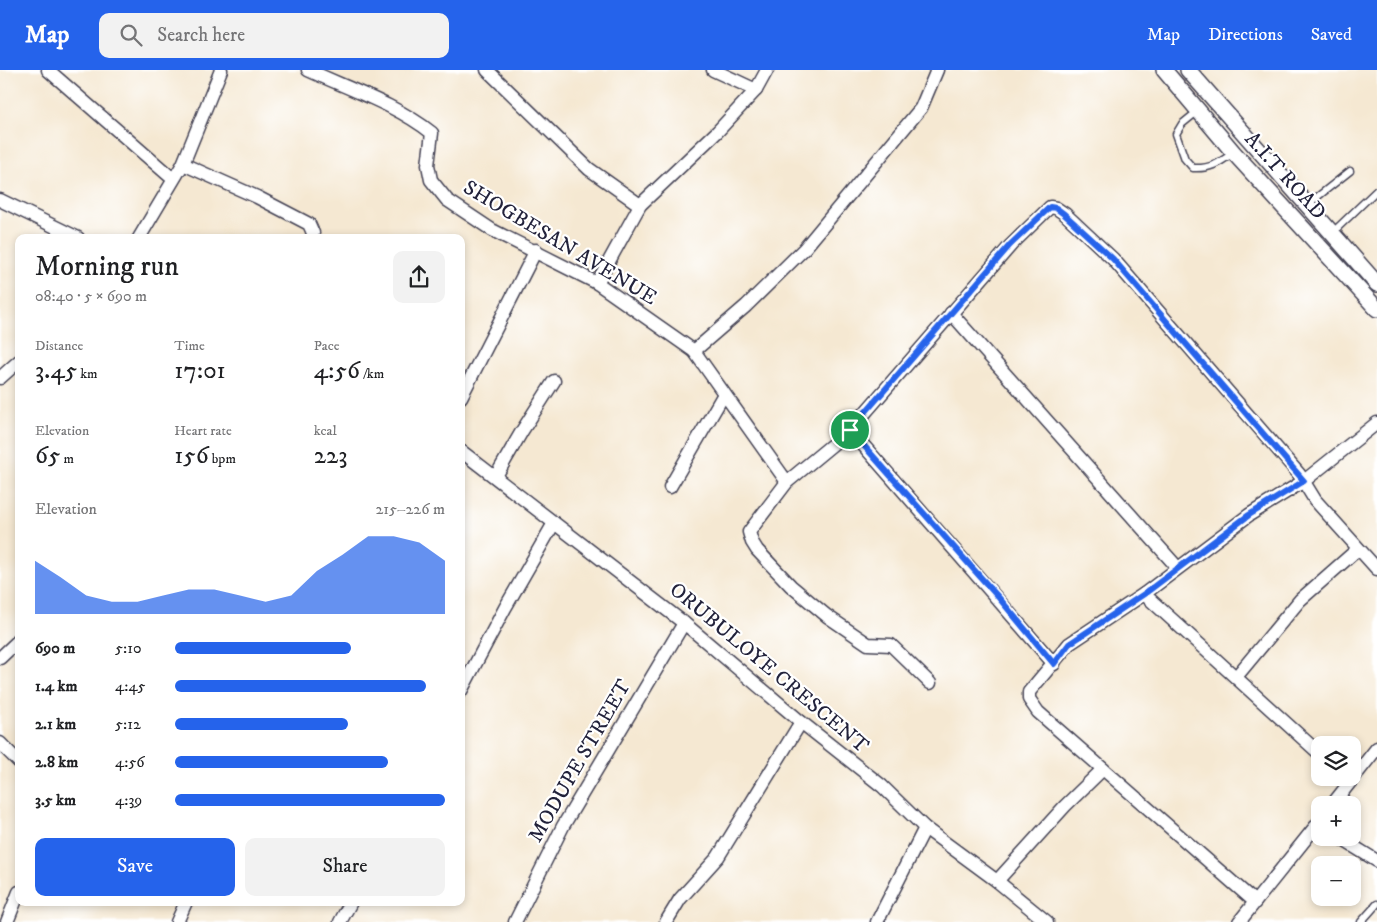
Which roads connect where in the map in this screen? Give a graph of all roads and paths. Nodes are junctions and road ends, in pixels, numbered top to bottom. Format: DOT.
graph roads {
  1 [pos="48,70"];
  2 [pos="221,70"];
  3 [pos="308,70"];
  4 [pos="487,70"];
  5 [pos="714,70"];
  6 [pos="767,70"];
  7 [pos="937,70"];
  8 [pos="1164,70"];
  9 [pos="1194,72"];
  10 [pos="756,90"];
  11 [pos="1198,111"];
  12 [pos="1234,152"];
  13 [pos="183,164"];
  14 [pos="1350,171"];
  15 [pos="173,180"];
  16 [pos="1377,190"];
  17 [pos="0,200"];
  18 [pos="640,205"];
  19 [pos="1308,205"];
  20 [pos="1332,233"];
  21 [pos="70,234"];
  22 [pos="141,234"];
  23 [pos="313,234"];
  24 [pos="536,250"];
  25 [pos="597,283"];
  26 [pos="1377,284"];
  27 [pos="1377,309"];
  28 [pos="951,313"];
  29 [pos="694,351"];
  30 [pos="15,365"];
  31 [pos="0,378"];
  32 [pos="554,381"];
  33 [pos="465,389"];
  34 [pos="724,394"];
  35 [pos="1377,423"];
  36 [pos="850,430"];
  37 [pos="465,454"];
  38 [pos="496,476"];
  39 [pos="1304,481"];
  40 [pos="787,482"];
  41 [pos="670,486"];
  42 [pos="554,523"];
  43 [pos="1358,549"];
  44 [pos="1178,567"];
  45 [pos="1377,569"];
  46 [pos="1144,594"];
  47 [pos="684,623"];
  48 [pos="15,644"];
  49 [pos="0,658"];
  50 [pos="1054,664"];
  51 [pos="1236,677"];
  52 [pos="465,683"];
  53 [pos="930,683"];
  54 [pos="801,722"];
  55 [pos="0,743"];
  56 [pos="1311,746"];
  57 [pos="1377,748"];
  58 [pos="15,758"];
  59 [pos="1361,765"];
  60 [pos="1103,769"];
  61 [pos="925,828"];
  62 [pos="1311,833"];
  63 [pos="1353,846"];
  64 [pos="1377,861"];
  65 [pos="997,881"];
  66 [pos="15,902"];
  67 [pos="1255,902"];
  68 [pos="1377,904"];
  69 [pos="184,906"];
  70 [pos="350,906"];
  71 [pos="344,921"];
  72 [pos="7,922"];
  73 [pos="177,922"];
  74 [pos="515,922"];
  75 [pos="666,922"];
  76 [pos="877,922"];
  77 [pos="1047,922"];
  78 [pos="1239,922"];
  79 [pos="1361,922"];
  1 -- 15 [label="street"];
  2 -- 13 [label="street"];
  3 -- 24 [label="street, SHOGBESAN AVENUE"];
  4 -- 18 [label="street"];
  5 -- 10 [label="street"];
  6 -- 10 [label="street"];
  7 -- 29 [label="street"];
  8 -- 11 [label="street, A.I.T ROAD"];
  9 -- 19 [label="street, A.I.T ROAD"];
  10 -- 18 [label="street"];
  11 -- 12 [label="street, A.I.T ROAD"];
  11 -- 12 [label="lane"];
  12 -- 27 [label="street, A.I.T ROAD"];
  13 -- 15 [label="street"];
  13 -- 23 [label="street"];
  14 -- 19 [label="lane"];
  15 -- 22 [label="street"];
  16 -- 20 [label="lane"];
  17 -- 21 [label="street"];
  18 -- 25 [label="street"];
  19 -- 20 [label="street, A.I.T ROAD"];
  20 -- 26 [label="street, A.I.T ROAD"];
  24 -- 25 [label="street, SHOGBESAN AVENUE"];
  24 -- 33 [label="street"];
  25 -- 29 [label="street, SHOGBESAN AVENUE"];
  28 -- 36 [label="street"];
  28 -- 39 [label="street"];
  28 -- 44 [label="street"];
  29 -- 34 [label="street, SHOGBESAN AVENUE"];
  30 -- 31 [label="street"];
  32 -- 38 [label="street"];
  34 -- 40 [label="street, SHOGBESAN AVENUE"];
  34 -- 41 [label="street"];
  35 -- 39 [label="street"];
  36 -- 40 [label="street"];
  36 -- 50 [label="street"];
  37 -- 38 [label="street, ORUBULOYE CRESCENT"];
  38 -- 42 [label="street, ORUBULOYE CRESCENT"];
  39 -- 43 [label="street"];
  39 -- 44 [label="street"];
  40 -- 53 [label="street"];
  42 -- 47 [label="street, ORUBULOYE CRESCENT"];
  42 -- 52 [label="street"];
  43 -- 45 [label="street"];
  43 -- 51 [label="street"];
  44 -- 46 [label="street"];
  46 -- 50 [label="street"];
  46 -- 51 [label="street"];
  47 -- 54 [label="street, ORUBULOYE CRESCENT"];
  47 -- 74 [label="street, MODUPE STREET"];
  48 -- 49 [label="street"];
  50 -- 60 [label="street"];
  51 -- 56 [label="street"];
  54 -- 61 [label="street, ORUBULOYE CRESCENT"];
  54 -- 75 [label="street"];
  55 -- 58 [label="street"];
  57 -- 59 [label="street"];
  60 -- 65 [label="street"];
  60 -- 67 [label="street"];
  61 -- 65 [label="street, ORUBULOYE CRESCENT"];
  61 -- 76 [label="street"];
  62 -- 67 [label="street"];
  63 -- 64 [label="street"];
  65 -- 77 [label="street, ORUBULOYE CRESCENT"];
  66 -- 72 [label="street"];
  67 -- 78 [label="street"];
  68 -- 79 [label="lane"];
  69 -- 73 [label="street"];
  70 -- 71 [label="street"];
}
